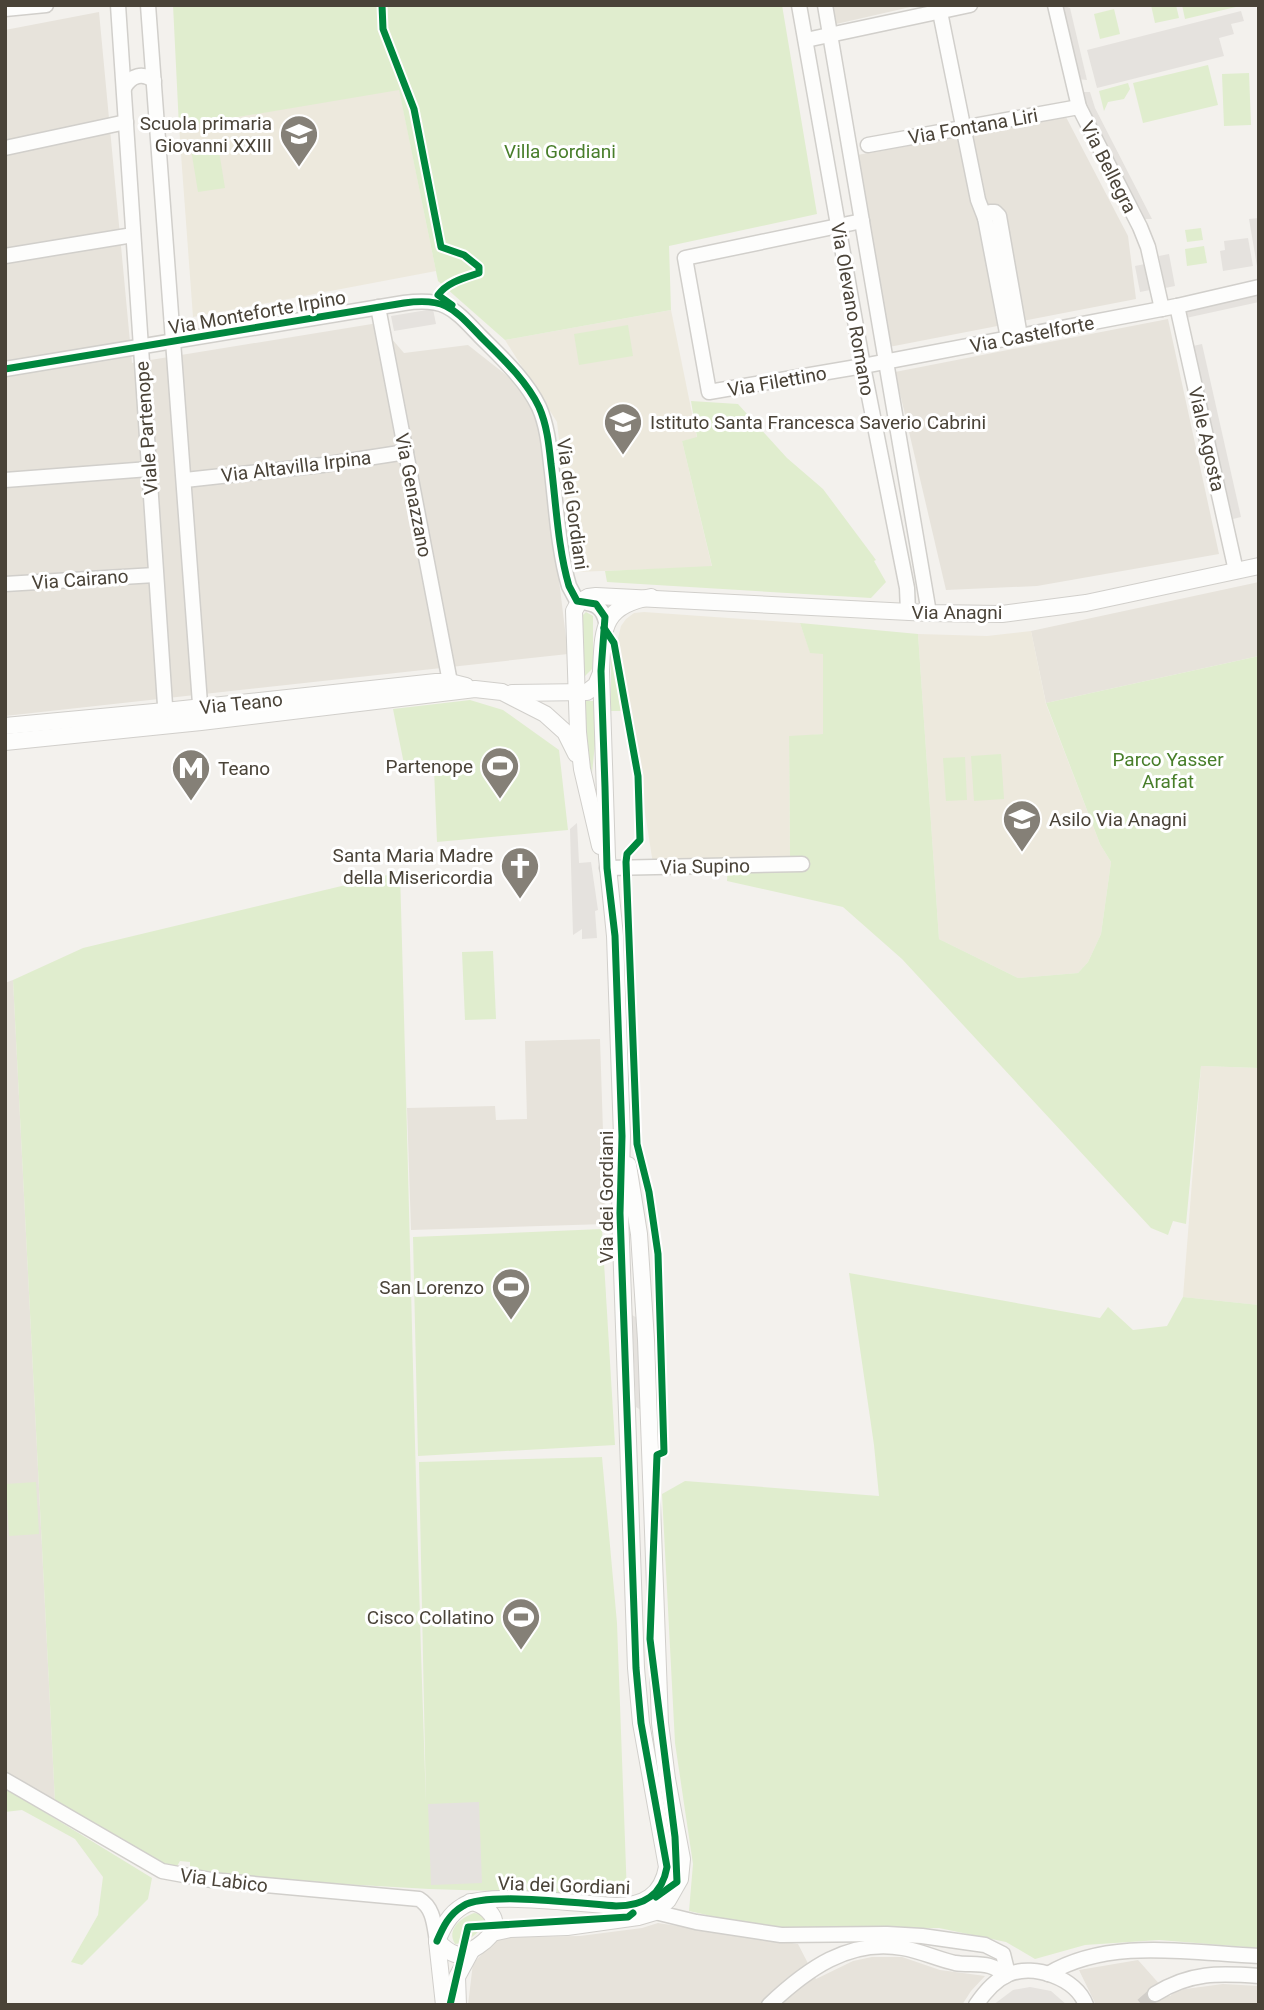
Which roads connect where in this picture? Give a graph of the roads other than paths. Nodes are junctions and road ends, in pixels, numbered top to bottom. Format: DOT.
graph roads {
  1 [pos="46,5"];
  2 [pos="118,5"];
  3 [pos="148,5"];
  4 [pos="799,5"];
  5 [pos="825,5"];
  6 [pos="970,5"];
  7 [pos="1055,5"];
  8 [pos="6,10"];
  9 [pos="940,12"];
  10 [pos="830,36"];
  11 [pos="806,40"];
  12 [pos="154,81"];
  13 [pos="124,88"];
  14 [pos="1079,107"];
  15 [pos="126,122"];
  16 [pos="963,128"];
  17 [pos="868,145"];
  18 [pos="5,148"];
  19 [pos="862,221"];
  20 [pos="839,226"];
  21 [pos="133,235"];
  22 [pos="5,256"];
  23 [pos="1259,287"];
  24 [pos="1177,306"];
  25 [pos="378,307"];
  26 [pos="1161,309"];
  27 [pos="1014,337"];
  28 [pos="173,342"];
  29 [pos="141,348"];
  30 [pos="492,348"];
  31 [pos="887,362"];
  32 [pos="863,366"];
  33 [pos="5,369"];
  34 [pos="406,452"];
  35 [pos="149,469"];
  36 [pos="5,480"];
  37 [pos="185,480"];
  38 [pos="1259,566"];
  39 [pos="1236,571"];
  40 [pos="155,575"];
  41 [pos="5,584"];
  42 [pos="651,597"];
  43 [pos="579,602"];
  44 [pos="908,612"];
  45 [pos="929,613"];
  46 [pos="607,622"];
  47 [pos="576,660"];
  48 [pos="601,671"];
  49 [pos="450,682"];
  50 [pos="475,690"];
  51 [pos="502,692"];
  52 [pos="534,694"];
  53 [pos="576,694"];
  54 [pos="288,705"];
  55 [pos="201,715"];
  56 [pos="163,719"];
  57 [pos="5,726"];
  58 [pos="5,742"];
  59 [pos="582,769"];
  60 [pos="802,864"];
  61 [pos="607,868"];
  62 [pos="622,1136"];
  63 [pos="5,1780"];
  64 [pos="470,1902"];
  65 [pos="655,1912"];
  66 [pos="492,1933"];
  67 [pos="437,1941"];
  68 [pos="470,1953"];
  69 [pos="1259,1956"];
  70 [pos="1048,1974"];
  71 [pos="1007,1975"];
  72 [pos="1259,1976"];
  73 [pos="1157,1997"];
  74 [pos="444,2005"];
  75 [pos="458,2005"];
  76 [pos="769,2005"];
  77 [pos="976,2005"];
  78 [pos="1086,2005"];
  1 -- 8 [label="street"];
  2 -- 13 [label="street, Viale Partenope"];
  3 -- 12 [label="street, Viale Partenope"];
  4 -- 11 [label="street, Via Olevano Romano"];
  5 -- 10 [label="street, Via Olevano Romano"];
  6 -- 9 [label="street"];
  7 -- 14 [label="street, Via Bellegra"];
  9 -- 10 [label="street"];
  9 -- 16 [label="street"];
  10 -- 11 [label="street"];
  10 -- 19 [label="street, Via Olevano Romano"];
  11 -- 20 [label="street, Via Olevano Romano"];
  12 -- 13 [label="street"];
  12 -- 28 [label="street, Viale Partenope"];
  13 -- 15 [label="street, Viale Partenope"];
  14 -- 16 [label="street, Via Fontana Liri"];
  14 -- 26 [label="street, Via Bellegra"];
  15 -- 18 [label="street"];
  15 -- 21 [label="street, Viale Partenope"];
  16 -- 17 [label="street, Via Fontana Liri"];
  16 -- 27 [label="street"];
  19 -- 20 [label="street"];
  19 -- 31 [label="street, Via Olevano Romano"];
  20 -- 32 [label="street, Via Olevano Romano"];
  20 -- 32 [label="street, Via Filettino"];
  21 -- 22 [label="street"];
  21 -- 29 [label="street, Viale Partenope"];
  23 -- 24 [label="street, Via Castelforte"];
  24 -- 26 [label="street, Via Castelforte"];
  24 -- 39 [label="street, Viale Agosta"];
  25 -- 28 [label="street, Via Monteforte Irpino"];
  25 -- 30 [label="street, Via Monteforte Irpino"];
  25 -- 34 [label="street, Via Genazzano"];
  26 -- 27 [label="street, Via Castelforte"];
  27 -- 31 [label="street, Via Castelforte"];
  28 -- 29 [label="street, Via Monteforte Irpino"];
  28 -- 37 [label="street, Viale Partenope"];
  29 -- 33 [label="street, Via Monteforte Irpino"];
  29 -- 35 [label="street, Viale Partenope"];
  30 -- 43 [label="street, Via dei Gordiani"];
  31 -- 32 [label="street, Via Filettino"];
  31 -- 45 [label="street, Via Olevano Romano"];
  32 -- 44 [label="street, Via Olevano Romano"];
  34 -- 37 [label="street, Via Altavilla Irpina"];
  34 -- 49 [label="street, Via Genazzano"];
  35 -- 36 [label="street"];
  35 -- 40 [label="street, Viale Partenope"];
  37 -- 55 [label="street, Viale Partenope"];
  38 -- 39 [label="street, Via Anagni"];
  39 -- 45 [label="street, Via Anagni"];
  40 -- 41 [label="street, Via Cairano"];
  40 -- 56 [label="street, Viale Partenope"];
  42 -- 43 [label="street, Via Anagni"];
  42 -- 44 [label="street, Via Anagni"];
  42 -- 46 [label="street, Via Anagni"];
  43 -- 46 [label="street"];
  43 -- 47 [label="street, Via dei Gordiani"];
  44 -- 45 [label="street, Via Anagni"];
  46 -- 48 [label="street, Via dei Gordiani"];
  47 -- 52 [label="street"];
  47 -- 53 [label="street, Via dei Gordiani"];
  48 -- 53 [label="street"];
  48 -- 61 [label="street, Via dei Gordiani"];
  49 -- 50 [label="street, Via Teano"];
  49 -- 54 [label="street, Via Teano"];
  50 -- 51 [label="street, Via Teano"];
  50 -- 54 [label="street, Via Teano"];
  51 -- 52 [label="street"];
  51 -- 59 [label="street, Via Teano"];
  52 -- 53 [label="street"];
  53 -- 59 [label="street, Via dei Gordiani"];
  54 -- 55 [label="street, Via Teano"];
  55 -- 56 [label="street, Via Teano"];
  56 -- 57 [label="street, Via Teano"];
  56 -- 58 [label="street, Via Teano"];
  59 -- 61 [label="street, Via dei Gordiani"];
  60 -- 61 [label="street, Via Supino"];
  61 -- 62 [label="street, Via dei Gordiani"];
  62 -- 64 [label="street, Via dei Gordiani"];
  62 -- 65 [label="street, Via dei Gordiani"];
  63 -- 67 [label="street, Via Labico"];
  64 -- 66 [label="street"];
  64 -- 67 [label="street"];
  65 -- 66 [label="street, Via dei Gordiani"];
  65 -- 71 [label="street"];
  66 -- 68 [label="street"];
  67 -- 68 [label="street"];
  67 -- 74 [label="street"];
  68 -- 75 [label="street"];
  69 -- 70 [label="street"];
  70 -- 71 [label="street"];
  70 -- 78 [label="street"];
  71 -- 76 [label="street"];
  71 -- 77 [label="street"];
  72 -- 73 [label="street"];
}
